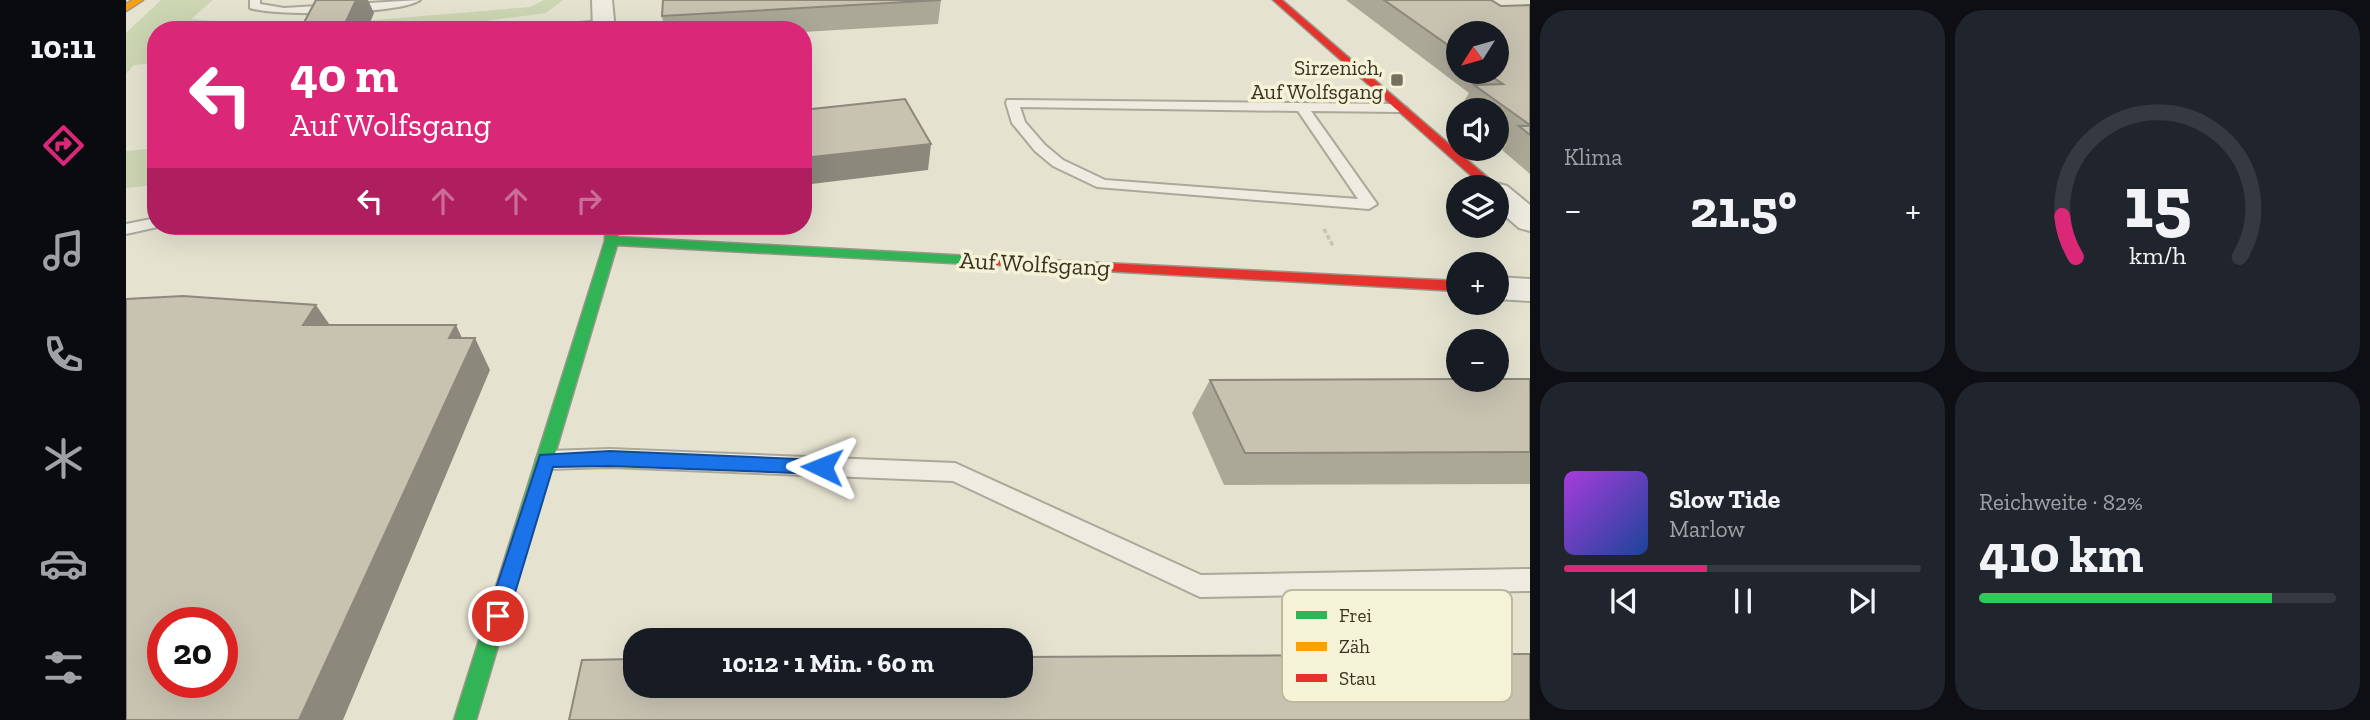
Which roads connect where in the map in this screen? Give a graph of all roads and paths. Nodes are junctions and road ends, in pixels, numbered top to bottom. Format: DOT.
graph roads {
  1 [pos="139,0"];
  2 [pos="255,0"];
  3 [pos="415,0"];
  4 [pos="602,0"];
  5 [pos="1277,0"];
  6 [pos="126,8"];
  7 [pos="603,21"];
  8 [pos="1302,107"];
  9 [pos="1400,108"];
  10 [pos="1477,175"];
  11 [pos="1509,203"];
  12 [pos="1530,221"];
  13 [pos="147,225"];
  14 [pos="126,229"];
  15 [pos="1325,231"];
  16 [pos="611,235"];
  17 [pos="627,235"];
  18 [pos="1331,242"];
  19 [pos="1446,285"];
  20 [pos="1509,289"];
  21 [pos="1530,290"];
  22 [pos="547,460"];
  23 [pos="1530,580"];
  24 [pos="465,720"];
  1 -- 6 [label="main road"];
  2 -- 3 [label="lane"];
  4 -- 7 [label="street"];
  5 -- 9 [label="main road"];
  8 -- 8 [label="lane"];
  8 -- 9 [label="lane"];
  9 -- 10 [label="main road"];
  11 -- 12 [label="street"];
  13 -- 14 [label="lane"];
  15 -- 18 [label="path"];
  16 -- 22 [label="main road, Auf Wolfsgang"];
  17 -- 19 [label="main road, Auf Wolfsgang"];
  20 -- 21 [label="street"];
  22 -- 23 [label="lane"];
  22 -- 24 [label="main road, Auf Wolfsgang"];
}
